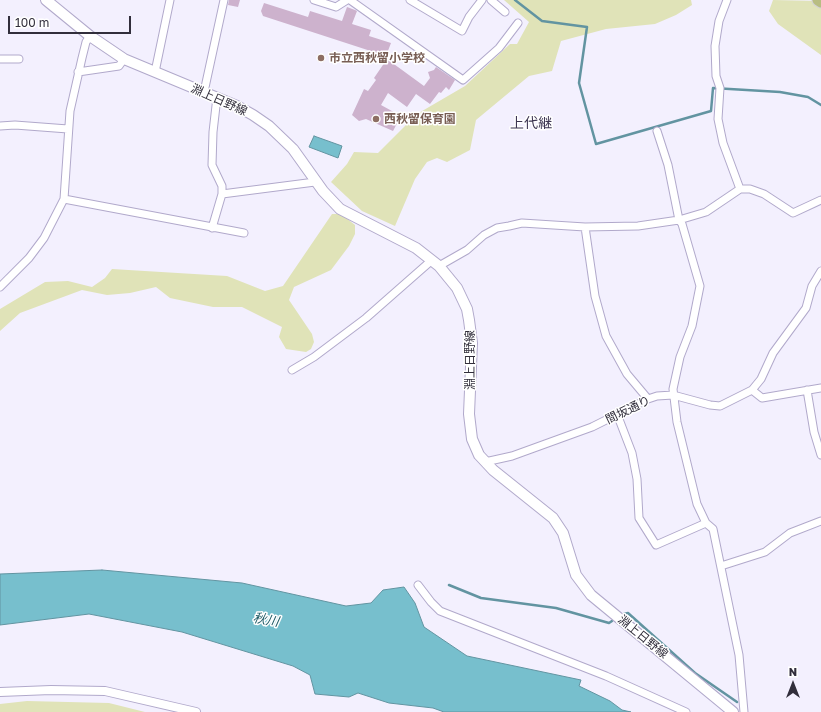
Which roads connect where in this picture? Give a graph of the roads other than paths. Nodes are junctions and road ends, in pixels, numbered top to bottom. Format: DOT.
graph roads {
  1 [pos="170,0"];
  2 [pos="224,0"];
  3 [pos="314,0"];
  4 [pos="348,0"];
  5 [pos="410,0"];
  6 [pos="482,0"];
  7 [pos="491,0"];
  8 [pos="728,0"];
  9 [pos="818,0"];
  10 [pos="48,1"];
  11 [pos="821,2"];
  12 [pos="505,12"];
  13 [pos="518,24"];
  14 [pos="90,36"];
  15 [pos="0,59"];
  16 [pos="19,59"];
  17 [pos="124,59"];
  18 [pos="78,72"];
  19 [pos="155,72"];
  20 [pos="204,92"];
  21 [pos="217,97"];
  22 [pos="0,126"];
  23 [pos="68,129"];
  24 [pos="657,131"];
  25 [pos="315,182"];
  26 [pos="740,189"];
  27 [pos="222,194"];
  28 [pos="64,199"];
  29 [pos="821,200"];
  30 [pos="679,220"];
  31 [pos="585,227"];
  32 [pos="212,228"];
  33 [pos="244,233"];
  34 [pos="436,263"];
  35 [pos="821,271"];
  36 [pos="0,287"];
  37 [pos="292,370"];
  38 [pos="821,388"];
  39 [pos="752,390"];
  40 [pos="807,390"];
  41 [pos="673,395"];
  42 [pos="648,399"];
  43 [pos="617,414"];
  44 [pos="821,455"];
  45 [pos="485,462"];
  46 [pos="821,521"];
  47 [pos="706,523"];
  48 [pos="721,566"];
  49 [pos="418,585"];
  50 [pos="0,692"];
  51 [pos="196,712"];
  52 [pos="686,712"];
  53 [pos="733,712"];
  54 [pos="744,712"];
  1 -- 19 [label="street"];
  2 -- 20 [label="street"];
  3 -- 4 [label="street"];
  4 -- 13 [label="street"];
  5 -- 6 [label="street"];
  7 -- 12 [label="street"];
  8 -- 26 [label="street"];
  9 -- 11 [label="main road"];
  10 -- 14 [label="main road, 淵上日野線"];
  14 -- 17 [label="main road, 淵上日野線"];
  14 -- 18 [label="street"];
  15 -- 16 [label="street"];
  17 -- 18 [label="street"];
  17 -- 19 [label="main road, 淵上日野線"];
  18 -- 23 [label="street"];
  19 -- 20 [label="main road, 淵上日野線"];
  20 -- 21 [label="main road, 淵上日野線"];
  21 -- 25 [label="main road, 淵上日野線"];
  21 -- 27 [label="street"];
  22 -- 23 [label="street"];
  23 -- 28 [label="street"];
  24 -- 30 [label="street"];
  25 -- 27 [label="street"];
  25 -- 34 [label="main road, 淵上日野線"];
  26 -- 29 [label="street"];
  26 -- 30 [label="street"];
  27 -- 32 [label="street"];
  28 -- 32 [label="street"];
  28 -- 36 [label="street"];
  30 -- 31 [label="street"];
  30 -- 41 [label="street"];
  31 -- 34 [label="street"];
  31 -- 42 [label="street"];
  32 -- 33 [label="street"];
  34 -- 37 [label="street"];
  34 -- 45 [label="main road, 淵上日野線"];
  35 -- 39 [label="street, 間坂通り"];
  38 -- 40 [label="street"];
  39 -- 40 [label="street"];
  39 -- 41 [label="street, 間坂通り"];
  40 -- 44 [label="street"];
  41 -- 42 [label="street, 間坂通り"];
  41 -- 47 [label="street"];
  42 -- 43 [label="street, 間坂通り"];
  43 -- 45 [label="street, 間坂通り"];
  43 -- 47 [label="street"];
  45 -- 53 [label="main road, 淵上日野線"];
  46 -- 48 [label="street"];
  47 -- 48 [label="street"];
  48 -- 54 [label="street"];
  49 -- 52 [label="street"];
  50 -- 51 [label="street"];
}
